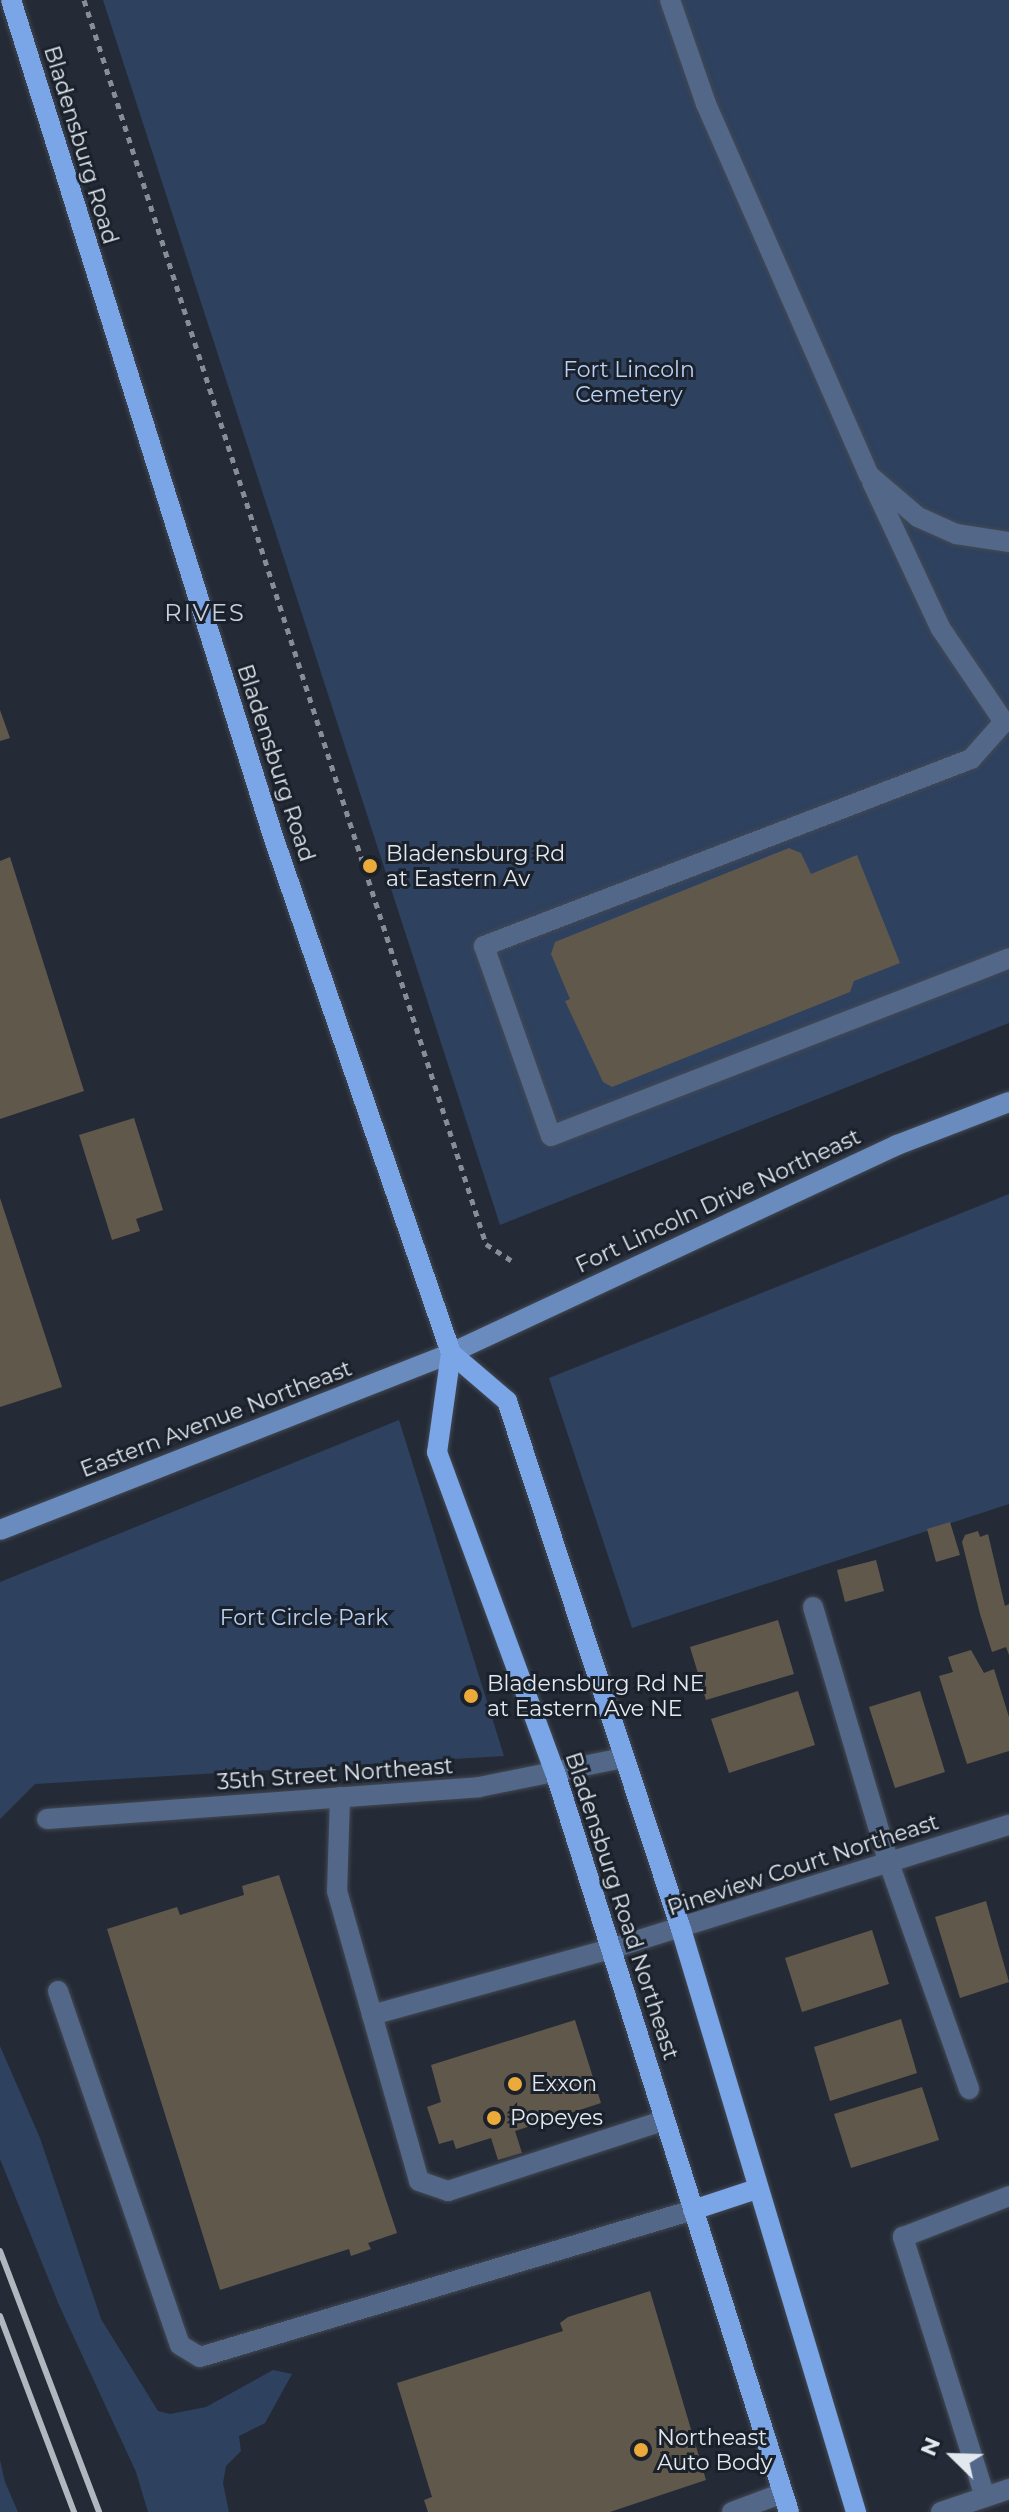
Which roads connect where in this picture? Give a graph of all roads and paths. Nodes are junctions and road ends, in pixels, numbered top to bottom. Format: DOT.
graph roads {
  1 [pos="11,0"];
  2 [pos="84,0"];
  3 [pos="670,0"];
  4 [pos="869,475"];
  5 [pos="1009,542"];
  6 [pos="1007,722"];
  7 [pos="1009,958"];
  8 [pos="1009,1102"];
  9 [pos="511,1260"];
  10 [pos="451,1353"];
  11 [pos="0,1530"];
  12 [pos="813,1607"];
  13 [pos="623,1758"];
  14 [pos="555,1772"];
  15 [pos="340,1797"];
  16 [pos="47,1819"];
  17 [pos="1009,1825"];
  18 [pos="889,1863"];
  19 [pos="681,1929"];
  20 [pos="610,1949"];
  21 [pos="58,1991"];
  22 [pos="372,2015"];
  23 [pos="969,2089"];
  24 [pos="665,2120"];
  25 [pos="757,2189"];
  26 [pos="1009,2196"];
  27 [pos="693,2210"];
  28 [pos="1009,2489"];
  29 [pos="985,2497"];
  30 [pos="786,2502"];
  31 [pos="732,2512"];
  32 [pos="856,2512"];
  33 [pos="943,2512"];
  1 -- 10 [label="main road, Bladensburg Road"];
  2 -- 9 [label="path"];
  3 -- 4 [label="street"];
  4 -- 5 [label="street"];
  4 -- 6 [label="street"];
  6 -- 7 [label="street"];
  8 -- 10 [label="street, Fort Lincoln Drive Northeast"];
  10 -- 11 [label="street, Eastern Avenue Northeast"];
  10 -- 13 [label="main road, Bladensburg Road Northeast"];
  10 -- 14 [label="main road, Bladensburg Road Northeast"];
  12 -- 18 [label="street"];
  13 -- 14 [label="street, 35th Street Northeast"];
  13 -- 19 [label="main road, Bladensburg Road Northeast"];
  14 -- 15 [label="street, 35th Street Northeast"];
  14 -- 20 [label="main road, Bladensburg Road Northeast"];
  15 -- 16 [label="street, 35th Street Northeast"];
  15 -- 22 [label="street"];
  17 -- 18 [label="street, Pineview Court Northeast"];
  18 -- 19 [label="street, Pineview Court Northeast"];
  18 -- 23 [label="street"];
  19 -- 20 [label="street, Pineview Court Northeast"];
  19 -- 25 [label="main road, Bladensburg Road Northeast"];
  20 -- 22 [label="street, Pineview Court Northeast"];
  20 -- 24 [label="main road, Bladensburg Road Northeast"];
  21 -- 27 [label="street"];
  22 -- 24 [label="street"];
  24 -- 27 [label="main road, Bladensburg Road Northeast"];
  25 -- 27 [label="main road"];
  25 -- 32 [label="main road, Bladensburg Road Northeast"];
  26 -- 29 [label="street"];
  27 -- 30 [label="main road, Bladensburg Road Northeast"];
  28 -- 29 [label="street"];
  29 -- 33 [label="street"];
  30 -- 31 [label="street"];
}
